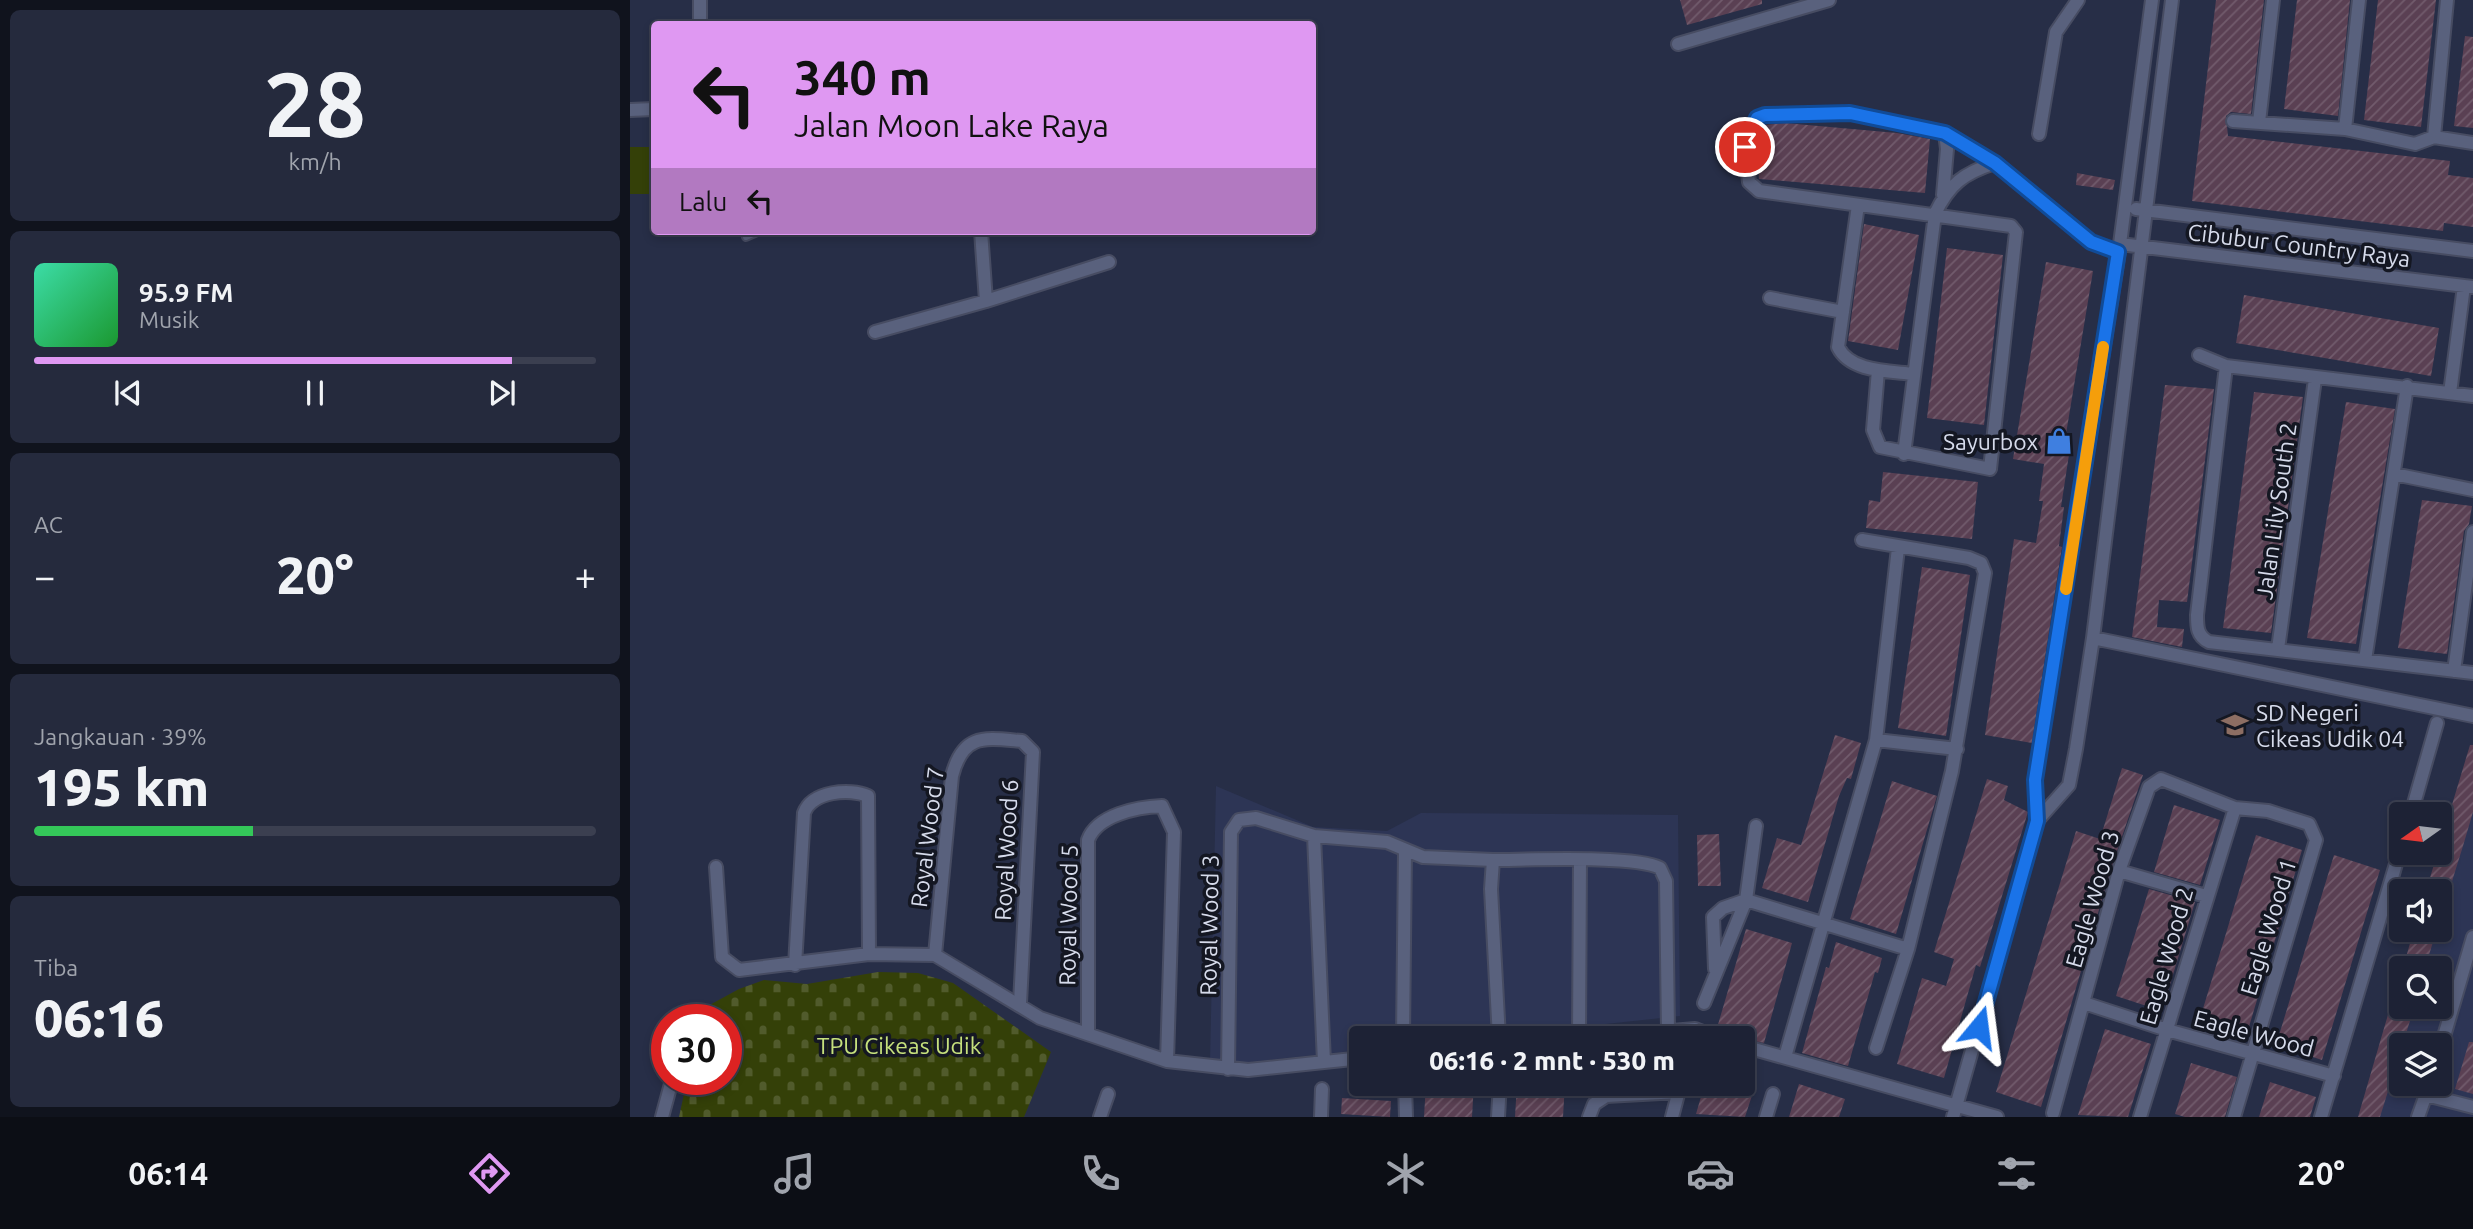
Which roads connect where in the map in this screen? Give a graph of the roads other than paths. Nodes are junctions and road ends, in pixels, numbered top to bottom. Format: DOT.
graph roads {
  1 [pos="700,0"];
  2 [pos="1829,0"];
  3 [pos="2078,0"];
  4 [pos="2152,0"];
  5 [pos="2172,0"];
  6 [pos="2273,0"];
  7 [pos="2360,0"];
  8 [pos="2447,0"];
  9 [pos="699,21"];
  10 [pos="1678,44"];
  11 [pos="651,109"];
  12 [pos="630,110"];
  13 [pos="2233,121"];
  14 [pos="2259,122"];
  15 [pos="2345,129"];
  16 [pos="1945,133"];
  17 [pos="2039,134"];
  18 [pos="2434,136"];
  19 [pos="2473,143"];
  20 [pos="1995,163"];
  21 [pos="1942,198"];
  22 [pos="1858,205"];
  23 [pos="2125,208"];
  24 [pos="2144,211"];
  25 [pos="1935,214"];
  26 [pos="751,235"];
  27 [pos="981,235"];
  28 [pos="746,237"];
  29 [pos="2139,247"];
  30 [pos="2119,248"];
  31 [pos="2473,251"];
  32 [pos="1109,262"];
  33 [pos="2469,286"];
  34 [pos="1770,298"];
  35 [pos="986,302"];
  36 [pos="1843,312"];
  37 [pos="875,332"];
  38 [pos="2199,355"];
  39 [pos="2226,366"];
  40 [pos="1878,370"];
  41 [pos="1913,374"];
  42 [pos="2315,379"];
  43 [pos="2407,386"];
  44 [pos="2450,393"];
  45 [pos="2473,396"];
  46 [pos="1903,454"];
  47 [pos="2394,474"];
  48 [pos="2473,490"];
  49 [pos="2473,531"];
  50 [pos="1861,540"];
  51 [pos="1898,548"];
  52 [pos="2093,638"];
  53 [pos="2278,649"];
  54 [pos="2365,660"];
  55 [pos="2455,671"];
  56 [pos="2473,673"];
  57 [pos="2473,716"];
  58 [pos="2437,723"];
  59 [pos="984,738"];
  60 [pos="1876,740"];
  61 [pos="1957,749"];
  62 [pos="2414,802"];
  63 [pos="2235,808"];
  64 [pos="2037,821"];
  65 [pos="1756,827"];
  66 [pos="1314,836"];
  67 [pos="1405,850"];
  68 [pos="1493,860"];
  69 [pos="1580,860"];
  70 [pos="2396,865"];
  71 [pos="716,867"];
  72 [pos="2119,871"];
  73 [pos="2206,896"];
  74 [pos="1746,900"];
  75 [pos="1822,924"];
  76 [pos="2473,937"];
  77 [pos="1908,949"];
  78 [pos="869,954"];
  79 [pos="935,955"];
  80 [pos="795,965"];
  81 [pos="1715,976"];
  82 [pos="1020,1003"];
  83 [pos="1704,1003"];
  84 [pos="2084,1003"];
  85 [pos="1403,1026"];
  86 [pos="1498,1026"];
  87 [pos="1579,1026"];
  88 [pos="1668,1026"];
  89 [pos="2167,1030"];
  90 [pos="1088,1032"];
  91 [pos="2445,1033"];
  92 [pos="1876,1048"];
  93 [pos="1755,1049"];
  94 [pos="2251,1054"];
  95 [pos="1785,1058"];
  96 [pos="1349,1059"];
  97 [pos="1167,1061"];
  98 [pos="1324,1062"];
  99 [pos="1228,1069"];
  100 [pos="2334,1076"];
  101 [pos="1322,1089"];
  102 [pos="1108,1094"];
  103 [pos="1773,1094"];
  104 [pos="668,1095"];
  105 [pos="1405,1096"];
  106 [pos="1499,1096"];
  107 [pos="1606,1096"];
  108 [pos="1678,1096"];
  109 [pos="2426,1096"];
  110 [pos="2446,1096"];
  111 [pos="1958,1104"];
  112 [pos="2473,1107"];
  113 [pos="2053,1113"];
  114 [pos="663,1117"];
  115 [pos="1100,1117"];
  116 [pos="1321,1117"];
  117 [pos="1406,1117"];
  118 [pos="1498,1117"];
  119 [pos="1589,1117"];
  120 [pos="1672,1117"];
  121 [pos="1766,1117"];
  122 [pos="1953,1117"];
  123 [pos="1997,1117"];
  124 [pos="2140,1117"];
  125 [pos="2234,1117"];
  126 [pos="2321,1117"];
  127 [pos="2418,1117"];
  1 -- 9 [label="street"];
  2 -- 10 [label="street"];
  3 -- 17 [label="street"];
  4 -- 23 [label="street"];
  5 -- 24 [label="street"];
  6 -- 14 [label="street"];
  7 -- 15 [label="street"];
  8 -- 18 [label="street"];
  11 -- 12 [label="street"];
  13 -- 14 [label="street"];
  14 -- 15 [label="street"];
  15 -- 18 [label="street"];
  16 -- 20 [label="street, Cibubur Country Raya"];
  16 -- 21 [label="street"];
  16 -- 22 [label="street, Cibubur Country Raya"];
  18 -- 19 [label="street"];
  20 -- 21 [label="street"];
  20 -- 30 [label="street, Cibubur Country Raya"];
  21 -- 25 [label="street"];
  22 -- 25 [label="street"];
  22 -- 36 [label="street"];
  23 -- 24 [label="street, Cibubur Country Raya"];
  23 -- 30 [label="street"];
  24 -- 29 [label="street"];
  24 -- 31 [label="street, Cibubur Country Raya"];
  25 -- 41 [label="street"];
  25 -- 46 [label="street"];
  26 -- 28 [label="lane"];
  27 -- 35 [label="street"];
  29 -- 30 [label="street, Cibubur Country Raya"];
  29 -- 33 [label="street, Cibubur Country Raya"];
  29 -- 52 [label="street"];
  30 -- 64 [label="street"];
  32 -- 35 [label="street"];
  33 -- 44 [label="street"];
  34 -- 36 [label="street"];
  35 -- 37 [label="street"];
  36 -- 40 [label="street"];
  38 -- 39 [label="street"];
  39 -- 42 [label="street"];
  39 -- 53 [label="street"];
  40 -- 41 [label="street"];
  40 -- 46 [label="street"];
  41 -- 46 [label="street"];
  42 -- 43 [label="street"];
  42 -- 53 [label="street, Jalan Lily South 2"];
  43 -- 44 [label="street"];
  43 -- 47 [label="street"];
  44 -- 45 [label="street"];
  47 -- 48 [label="street"];
  47 -- 54 [label="street"];
  49 -- 55 [label="street"];
  50 -- 51 [label="street"];
  51 -- 60 [label="street"];
  51 -- 61 [label="street"];
  52 -- 57 [label="street"];
  52 -- 64 [label="street"];
  53 -- 54 [label="street"];
  54 -- 55 [label="street"];
  55 -- 56 [label="street"];
  58 -- 62 [label="street"];
  59 -- 79 [label="street, Royal Wood 7"];
  59 -- 82 [label="street, Royal Wood 6"];
  60 -- 61 [label="street"];
  60 -- 75 [label="street"];
  61 -- 77 [label="street"];
  63 -- 72 [label="street, Eagle Wood 3"];
  63 -- 73 [label="street, Eagle Wood 2"];
  63 -- 94 [label="street, Eagle Wood 1"];
  64 -- 111 [label="street"];
  65 -- 74 [label="street"];
  66 -- 67 [label="street"];
  66 -- 98 [label="street"];
  66 -- 99 [label="street, Royal Wood 3"];
  67 -- 68 [label="street"];
  67 -- 85 [label="street"];
  68 -- 69 [label="street"];
  68 -- 86 [label="street"];
  69 -- 87 [label="street"];
  69 -- 88 [label="street"];
  70 -- 100 [label="street"];
  71 -- 80 [label="street"];
  72 -- 73 [label="street"];
  72 -- 84 [label="street, Eagle Wood 3"];
  73 -- 89 [label="street, Eagle Wood 2"];
  74 -- 75 [label="street"];
  74 -- 81 [label="street"];
  74 -- 81 [label="street"];
  75 -- 77 [label="street"];
  75 -- 95 [label="street"];
  76 -- 91 [label="street"];
  77 -- 92 [label="street"];
  78 -- 79 [label="street"];
  78 -- 80 [label="street"];
  78 -- 80 [label="street"];
  79 -- 82 [label="street"];
  81 -- 83 [label="street"];
  82 -- 90 [label="street"];
  84 -- 89 [label="street, Eagle Wood"];
  84 -- 113 [label="street, Eagle Wood 3"];
  89 -- 94 [label="street, Eagle Wood"];
  89 -- 124 [label="street, Eagle Wood 2"];
  90 -- 97 [label="street"];
  90 -- 97 [label="street, Royal Wood 5"];
  93 -- 95 [label="street"];
  94 -- 100 [label="street, Eagle Wood"];
  94 -- 125 [label="street, Eagle Wood 1"];
  95 -- 111 [label="street"];
  96 -- 98 [label="street"];
  97 -- 99 [label="street"];
  98 -- 99 [label="street"];
  100 -- 126 [label="street"];
  101 -- 116 [label="street"];
  102 -- 115 [label="street"];
  103 -- 121 [label="street"];
  104 -- 114 [label="street"];
  105 -- 117 [label="street"];
  106 -- 118 [label="street"];
  107 -- 119 [label="street"];
  108 -- 120 [label="street"];
  109 -- 127 [label="street"];
  110 -- 112 [label="street"];
  111 -- 122 [label="street"];
  111 -- 123 [label="street"];
}
